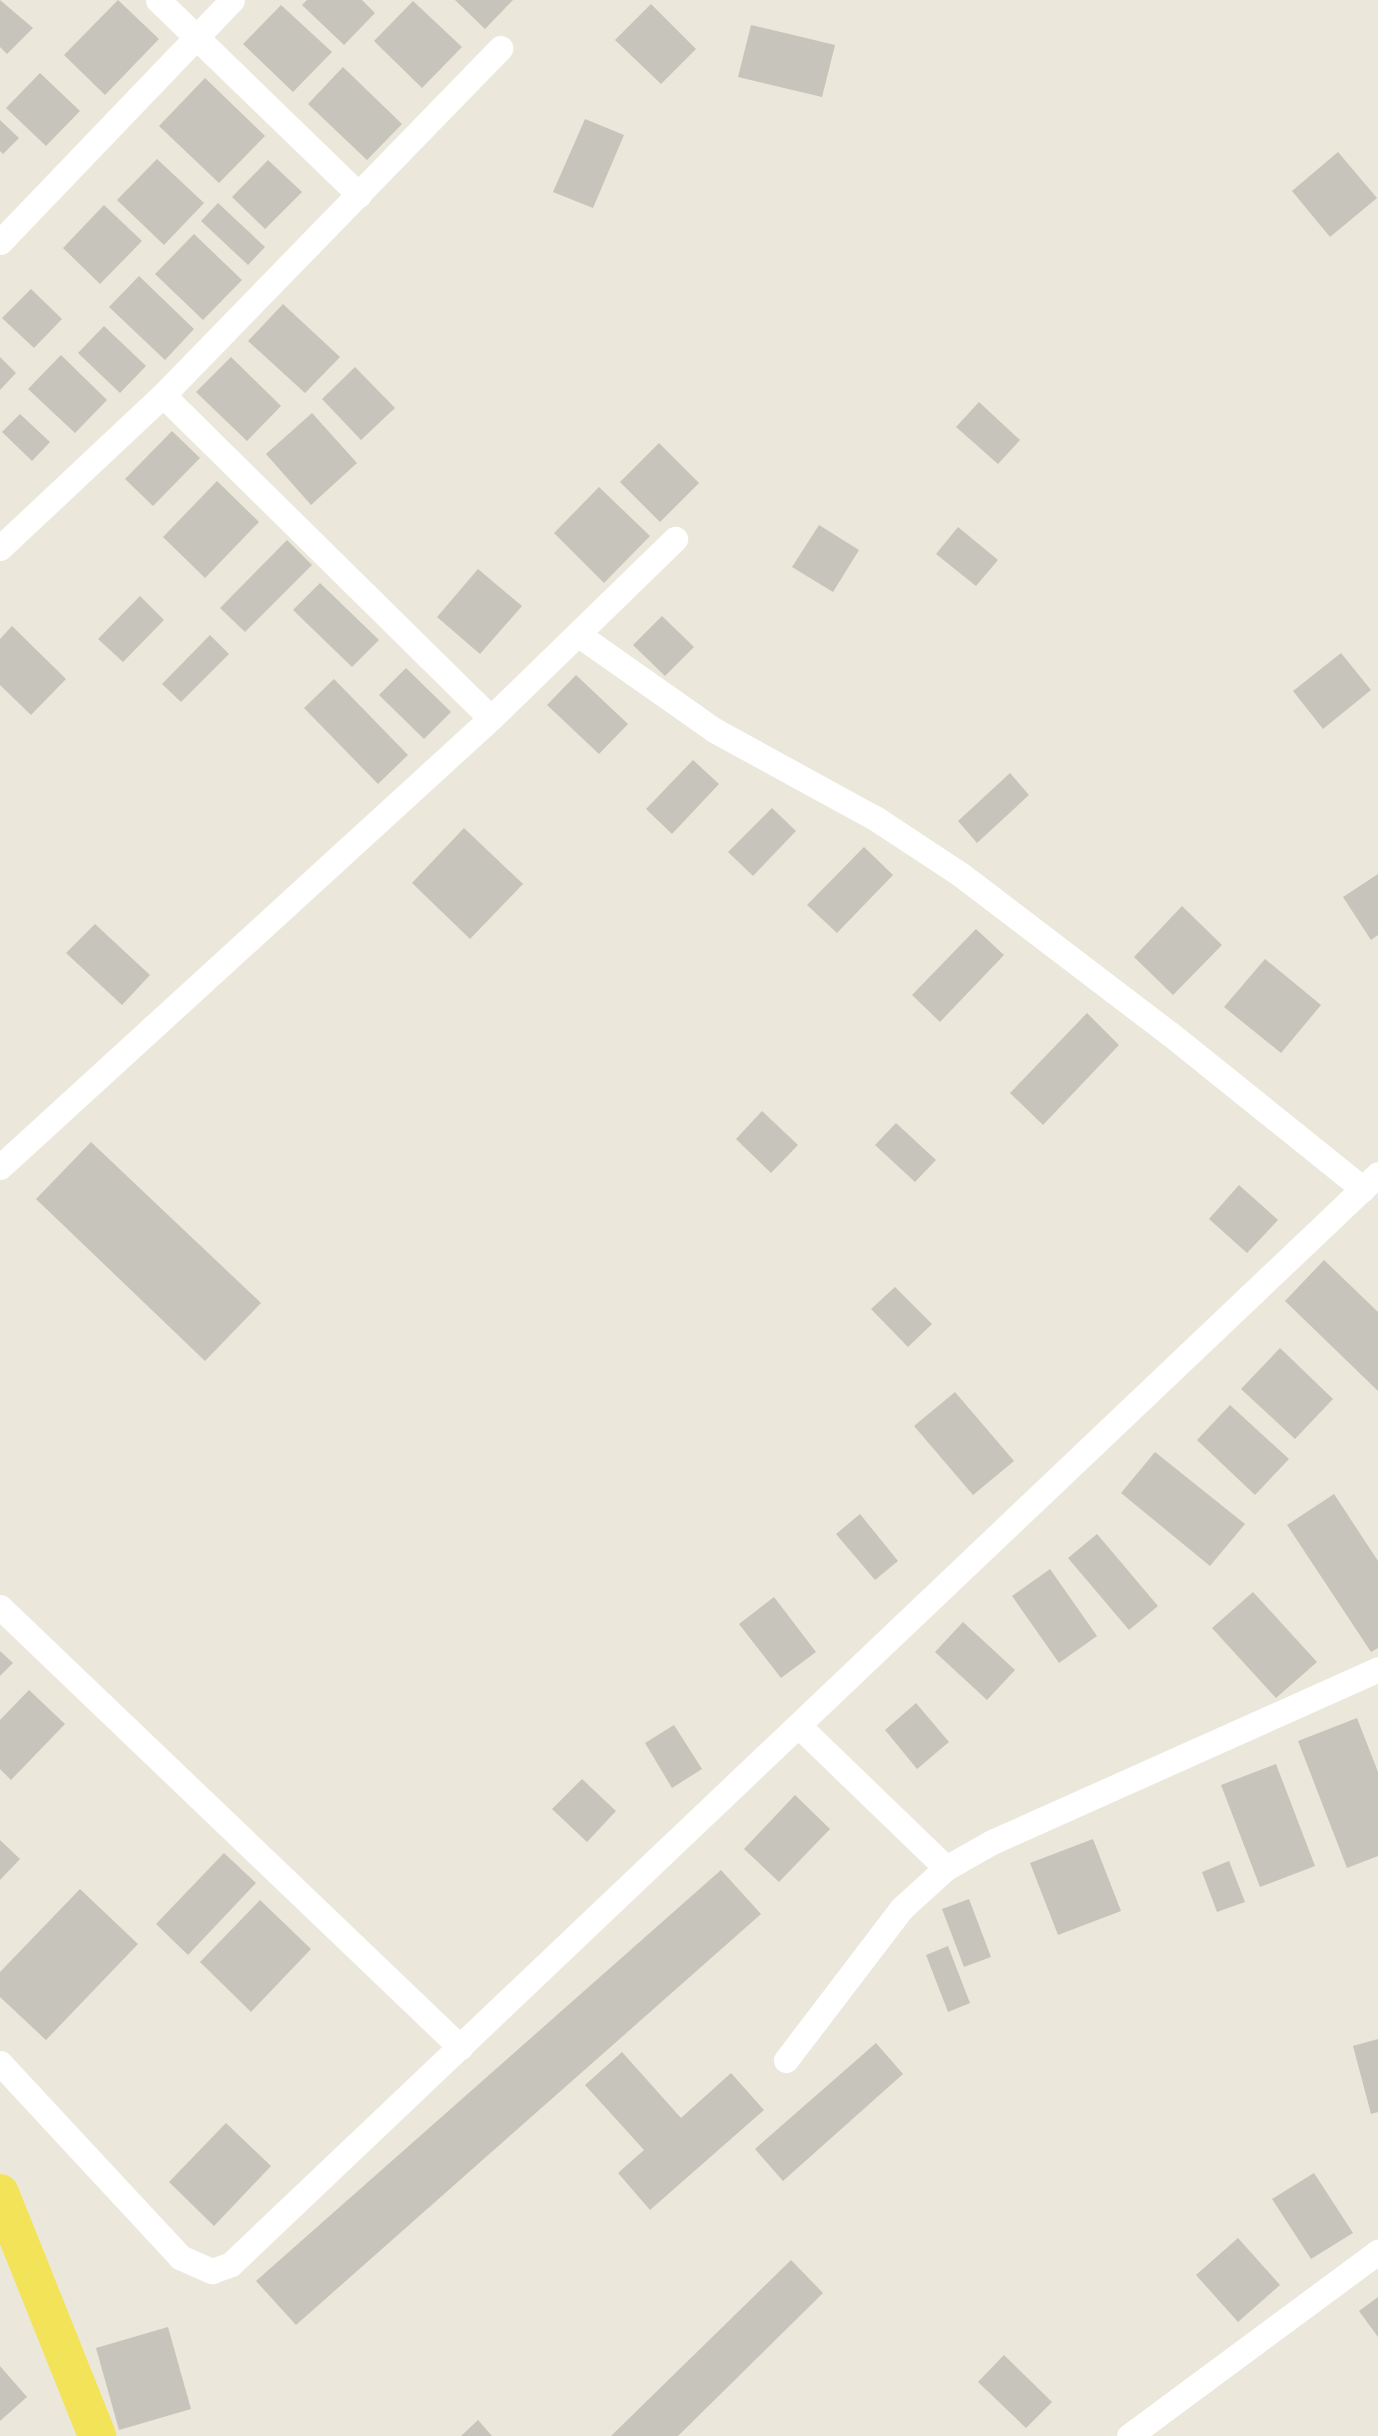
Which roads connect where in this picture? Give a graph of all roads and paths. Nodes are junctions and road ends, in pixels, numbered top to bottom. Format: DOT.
graph roads {
  1 [pos="158,0"];
  2 [pos="232,0"];
  3 [pos="197,37"];
  4 [pos="500,48"];
  5 [pos="359,195"];
  6 [pos="0,242"];
  7 [pos="163,395"];
  8 [pos="674,539"];
  9 [pos="0,548"];
  10 [pos="580,635"];
  11 [pos="491,718"];
  12 [pos="0,1166"];
  13 [pos="1370,1181"];
  14 [pos="0,1607"];
  15 [pos="1378,1669"];
  16 [pos="800,1727"];
  17 [pos="946,1868"];
  18 [pos="460,2047"];
  19 [pos="786,2060"];
  20 [pos="0,2063"];
  21 [pos="0,2194"];
  22 [pos="1378,2252"];
  23 [pos="97,2436"];
  24 [pos="1128,2436"];
  1 -- 3 [label="street"];
  2 -- 3 [label="street"];
  3 -- 5 [label="street"];
  3 -- 6 [label="street"];
  4 -- 5 [label="street"];
  5 -- 7 [label="street"];
  7 -- 9 [label="street"];
  7 -- 11 [label="street"];
  8 -- 10 [label="street"];
  10 -- 11 [label="street"];
  10 -- 13 [label="street"];
  11 -- 12 [label="street"];
  13 -- 16 [label="street"];
  14 -- 18 [label="street"];
  15 -- 17 [label="street"];
  16 -- 17 [label="street"];
  16 -- 18 [label="street"];
  17 -- 19 [label="street"];
  18 -- 20 [label="street"];
  21 -- 23 [label="main road"];
  22 -- 24 [label="street"];
}
